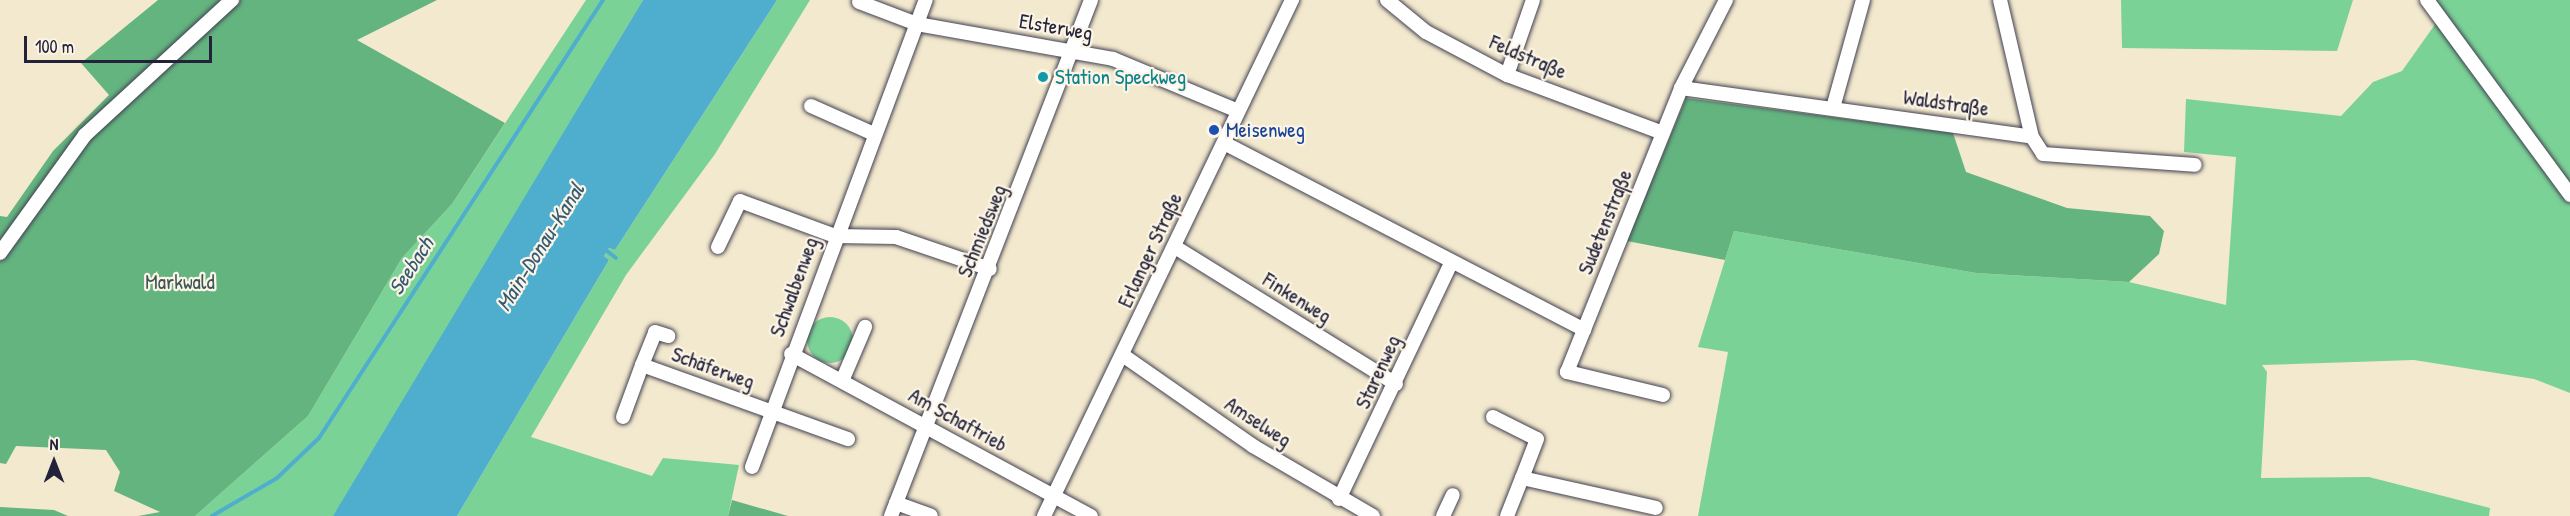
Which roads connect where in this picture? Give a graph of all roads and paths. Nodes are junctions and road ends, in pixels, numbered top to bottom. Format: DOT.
graph roads {
  1 [pos="232,0"];
  2 [pos="927,0"];
  3 [pos="1091,0"];
  4 [pos="1292,0"];
  5 [pos="1387,0"];
  6 [pos="1533,0"];
  7 [pos="1726,0"];
  8 [pos="1863,0"];
  9 [pos="2000,0"];
  10 [pos="2427,0"];
  11 [pos="859,2"];
  12 [pos="917,24"];
  13 [pos="1072,50"];
  14 [pos="1507,75"];
  15 [pos="1681,88"];
  16 [pos="811,106"];
  17 [pos="1833,108"];
  18 [pos="1238,111"];
  19 [pos="1664,133"];
  20 [pos="874,134"];
  21 [pos="2032,137"];
  22 [pos="1224,143"];
  23 [pos="2195,165"];
  24 [pos="2570,195"];
  25 [pos="835,236"];
  26 [pos="718,247"];
  27 [pos="1175,247"];
  28 [pos="0,253"];
  29 [pos="1451,263"];
  30 [pos="990,269"];
  31 [pos="865,327"];
  32 [pos="1584,330"];
  33 [pos="668,336"];
  34 [pos="791,354"];
  35 [pos="1124,356"];
  36 [pos="642,365"];
  37 [pos="842,381"];
  38 [pos="1396,384"];
  39 [pos="1663,395"];
  40 [pos="769,411"];
  41 [pos="623,417"];
  42 [pos="1493,417"];
  43 [pos="927,425"];
  44 [pos="848,439"];
  45 [pos="752,467"];
  46 [pos="1522,478"];
  47 [pos="1453,495"];
  48 [pos="1054,498"];
  49 [pos="1339,499"];
  50 [pos="1656,508"];
  51 [pos="894,509"];
  52 [pos="931,516"];
  53 [pos="1044,516"];
  54 [pos="1090,516"];
  55 [pos="1373,516"];
  56 [pos="1443,516"];
  57 [pos="1507,516"];
  1 -- 28 [label="street"];
  2 -- 12 [label="street, Schwalbenweg"];
  3 -- 13 [label="street, Schmiedsweg"];
  4 -- 18 [label="street, Erlanger Straße"];
  5 -- 14 [label="street, Feldstraße"];
  6 -- 14 [label="street"];
  7 -- 15 [label="street, Sudetenstraße"];
  8 -- 17 [label="street"];
  9 -- 21 [label="street"];
  10 -- 24 [label="street"];
  11 -- 12 [label="street, Elsterweg"];
  12 -- 13 [label="street, Elsterweg"];
  12 -- 20 [label="street, Schwalbenweg"];
  13 -- 18 [label="street, Elsterweg"];
  13 -- 30 [label="street, Schmiedsweg"];
  14 -- 19 [label="street, Feldstraße"];
  15 -- 17 [label="street, Waldstraße"];
  15 -- 19 [label="street, Sudetenstraße"];
  16 -- 20 [label="street"];
  17 -- 21 [label="street, Waldstraße"];
  18 -- 22 [label="street, Erlanger Straße"];
  19 -- 32 [label="street, Sudetenstraße"];
  20 -- 25 [label="street, Schwalbenweg"];
  21 -- 23 [label="street"];
  22 -- 27 [label="street, Erlanger Straße"];
  22 -- 29 [label="street"];
  25 -- 26 [label="street, Schwalbenweg"];
  25 -- 30 [label="street, Schwalbenweg"];
  25 -- 34 [label="street, Schwalbenweg"];
  27 -- 35 [label="street, Erlanger Straße"];
  27 -- 38 [label="street, Finkenweg"];
  29 -- 32 [label="street"];
  29 -- 38 [label="street, Starenweg"];
  30 -- 43 [label="street, Schmiedsweg"];
  31 -- 37 [label="street"];
  32 -- 39 [label="street, Sudetenstraße"];
  33 -- 36 [label="street, Schäferweg"];
  34 -- 37 [label="street, Am Schaftrieb"];
  34 -- 40 [label="street, Schäferweg"];
  35 -- 48 [label="street, Erlanger Straße"];
  35 -- 49 [label="street, Amselweg"];
  36 -- 40 [label="street, Schäferweg"];
  36 -- 41 [label="street, Schäferweg"];
  37 -- 43 [label="street, Am Schaftrieb"];
  38 -- 49 [label="street, Starenweg"];
  40 -- 44 [label="street, Schäferweg"];
  40 -- 45 [label="street, Schäferweg"];
  42 -- 46 [label="street"];
  43 -- 48 [label="street, Am Schaftrieb"];
  43 -- 51 [label="street, Schmiedsweg"];
  46 -- 50 [label="street"];
  46 -- 57 [label="street"];
  47 -- 56 [label="street"];
  48 -- 53 [label="street, Erlanger Straße"];
  48 -- 54 [label="street, Am Schaftrieb"];
  49 -- 55 [label="street, Amselweg"];
  51 -- 52 [label="street"];
}
